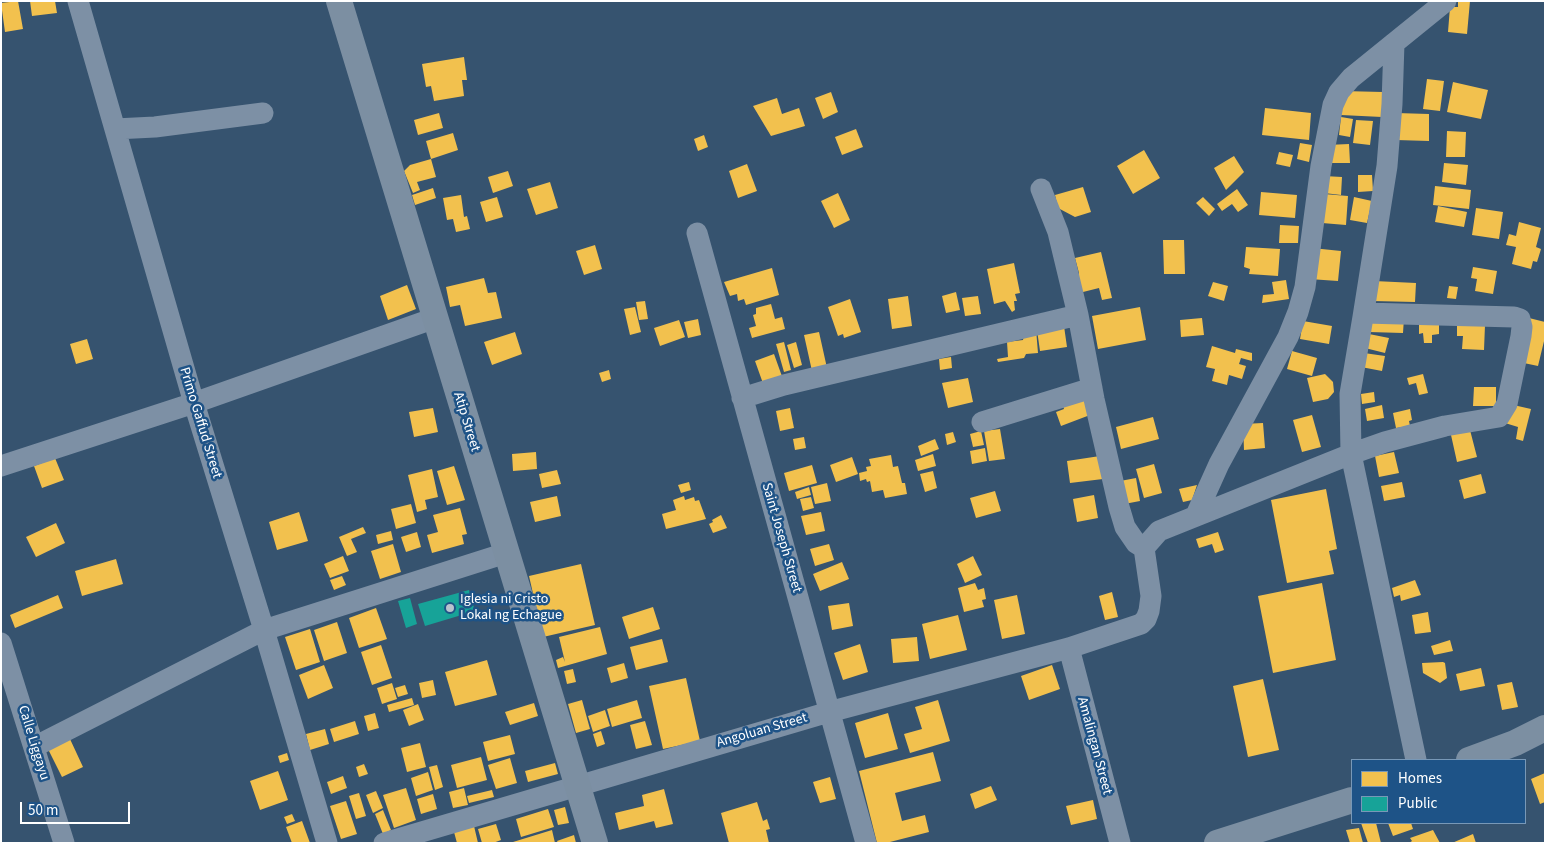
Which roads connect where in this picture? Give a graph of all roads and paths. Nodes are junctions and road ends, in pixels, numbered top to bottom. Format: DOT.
graph roads {
  1 [pos="78,1"];
  2 [pos="339,1"];
  3 [pos="1446,1"];
  4 [pos="1394,43"];
  5 [pos="263,113"];
  6 [pos="115,129"];
  7 [pos="1041,189"];
  8 [pos="697,233"];
  9 [pos="1364,313"];
  10 [pos="1078,315"];
  11 [pos="435,318"];
  12 [pos="1092,388"];
  13 [pos="742,398"];
  14 [pos="194,403"];
  15 [pos="982,422"];
  16 [pos="1351,454"];
  17 [pos="1,466"];
  18 [pos="1196,516"];
  19 [pos="1144,548"];
  20 [pos="506,553"];
  21 [pos="264,630"];
  22 [pos="1,643"];
  23 [pos="1069,648"];
  24 [pos="829,712"];
  25 [pos="1545,728"];
  26 [pos="34,748"];
  27 [pos="1416,759"];
  28 [pos="1472,759"];
  29 [pos="577,785"];
  30 [pos="1351,800"];
  31 [pos="64,843"];
  32 [pos="327,843"];
  33 [pos="384,843"];
  34 [pos="595,843"];
  35 [pos="866,843"];
  36 [pos="1120,843"];
  37 [pos="1217,843"];
  1 -- 6 [label="street, Primo Gaffud Street"];
  2 -- 11 [label="main road, Atip Street"];
  3 -- 4 [label="street"];
  4 -- 9 [label="street"];
  4 -- 18 [label="street"];
  5 -- 6 [label="street"];
  6 -- 14 [label="street, Primo Gaffud Street"];
  7 -- 10 [label="street"];
  8 -- 13 [label="street, Saint Joseph Street"];
  9 -- 16 [label="street"];
  9 -- 16 [label="street"];
  10 -- 12 [label="street"];
  10 -- 13 [label="street"];
  11 -- 14 [label="street"];
  11 -- 20 [label="main road, Atip Street"];
  12 -- 15 [label="street"];
  12 -- 19 [label="street"];
  13 -- 24 [label="street, Saint Joseph Street"];
  14 -- 17 [label="street"];
  14 -- 21 [label="street, Primo Gaffud Street"];
  16 -- 18 [label="street"];
  16 -- 27 [label="street"];
  18 -- 19 [label="street"];
  19 -- 23 [label="street, Angoluan Street"];
  20 -- 21 [label="street"];
  20 -- 29 [label="main road, Atip Street"];
  21 -- 26 [label="street"];
  21 -- 32 [label="street, Primo Gaffud Street"];
  22 -- 26 [label="street, Calle Liggayu"];
  23 -- 24 [label="street, Angoluan Street"];
  23 -- 36 [label="street, Amalingan Street"];
  24 -- 29 [label="street, Angoluan Street"];
  24 -- 35 [label="street, Saint Joseph Street"];
  25 -- 28 [label="main road"];
  26 -- 31 [label="street, Calle Liggayu"];
  29 -- 33 [label="street, Angoluan Street"];
  29 -- 34 [label="main road, Atip Street"];
  30 -- 37 [label="main road"];
}
